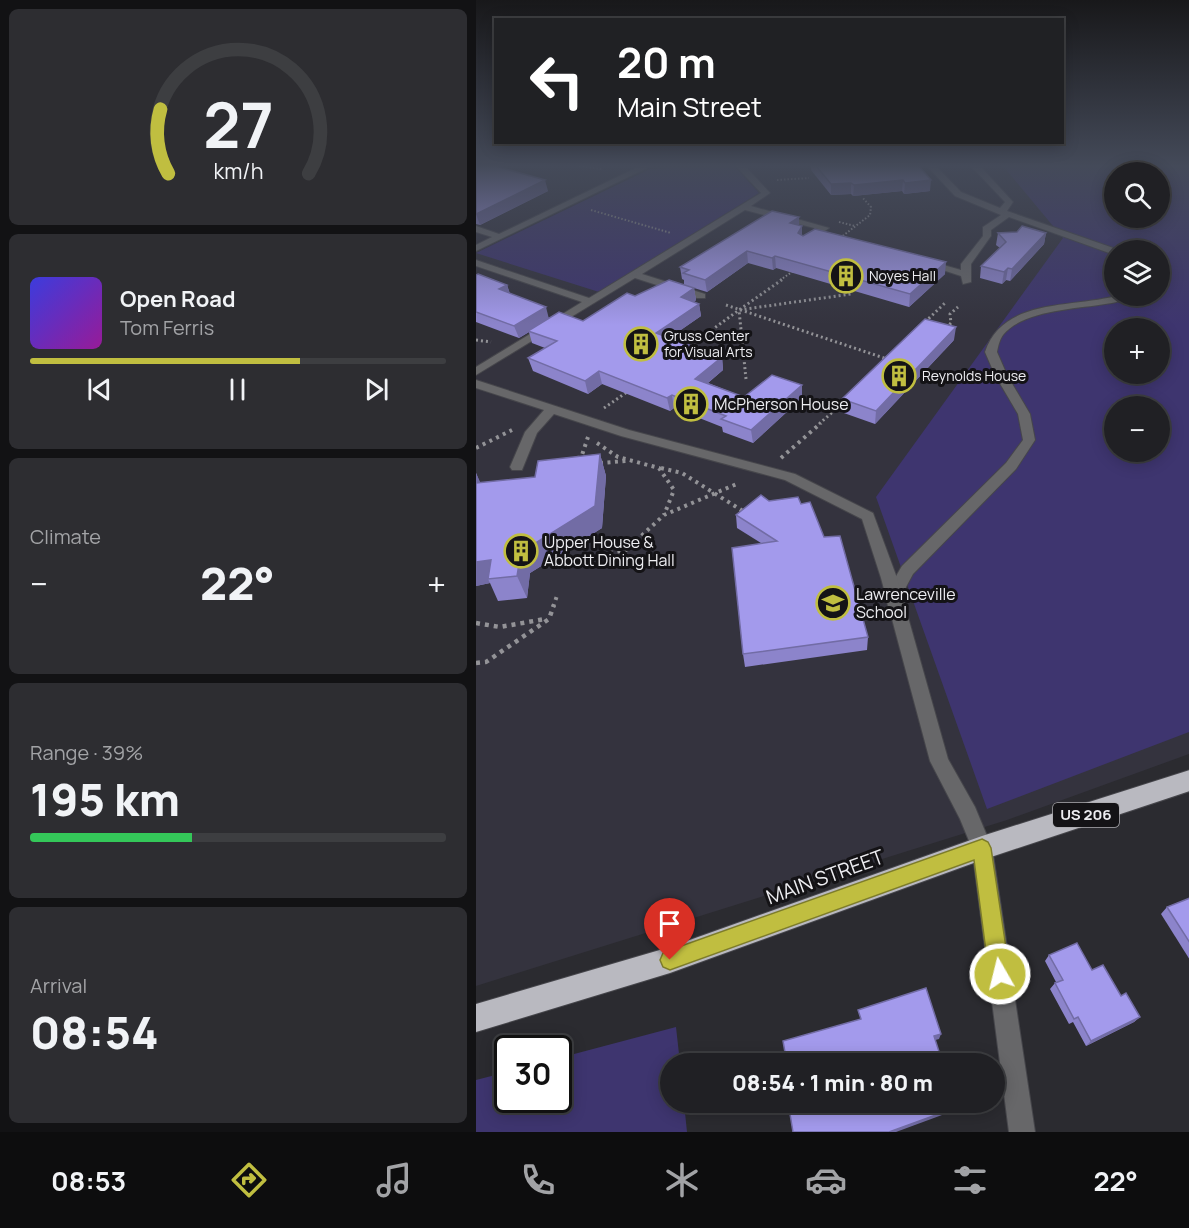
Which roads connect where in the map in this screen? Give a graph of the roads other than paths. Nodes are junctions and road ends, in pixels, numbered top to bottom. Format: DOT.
graph roads {
  1 [pos="537,219"];
  2 [pos="725,219"];
  3 [pos="790,219"];
  4 [pos="998,219"];
  5 [pos="1021,219"];
  6 [pos="476,229"];
  7 [pos="500,237"];
  8 [pos="804,243"];
  9 [pos="476,248"];
  10 [pos="1104,248"];
  11 [pos="921,262"];
  12 [pos="476,263"];
  13 [pos="636,275"];
  14 [pos="701,296"];
  15 [pos="591,302"];
  16 [pos="1104,302"];
  17 [pos="476,372"];
  18 [pos="476,384"];
  19 [pos="552,409"];
  20 [pos="517,466"];
  21 [pos="895,605"];
  22 [pos="1190,780"];
  23 [pos="982,848"];
  24 [pos="476,1018"];
  25 [pos="1022,1132"];
  1 -- 7 [label="street"];
  2 -- 13 [label="street"];
  3 -- 8 [label="street"];
  4 -- 11 [label="street"];
  5 -- 10 [label="street"];
  6 -- 7 [label="street"];
  7 -- 9 [label="street"];
  12 -- 15 [label="street"];
  13 -- 14 [label="street"];
  13 -- 15 [label="street"];
  15 -- 17 [label="street"];
  16 -- 21 [label="street"];
  18 -- 19 [label="street"];
  19 -- 20 [label="street"];
  19 -- 21 [label="street"];
  21 -- 23 [label="street"];
  22 -- 23 [label="highway, MAIN STREET / US 206"];
  23 -- 24 [label="highway, MAIN STREET / US 206"];
  23 -- 25 [label="street"];
}
